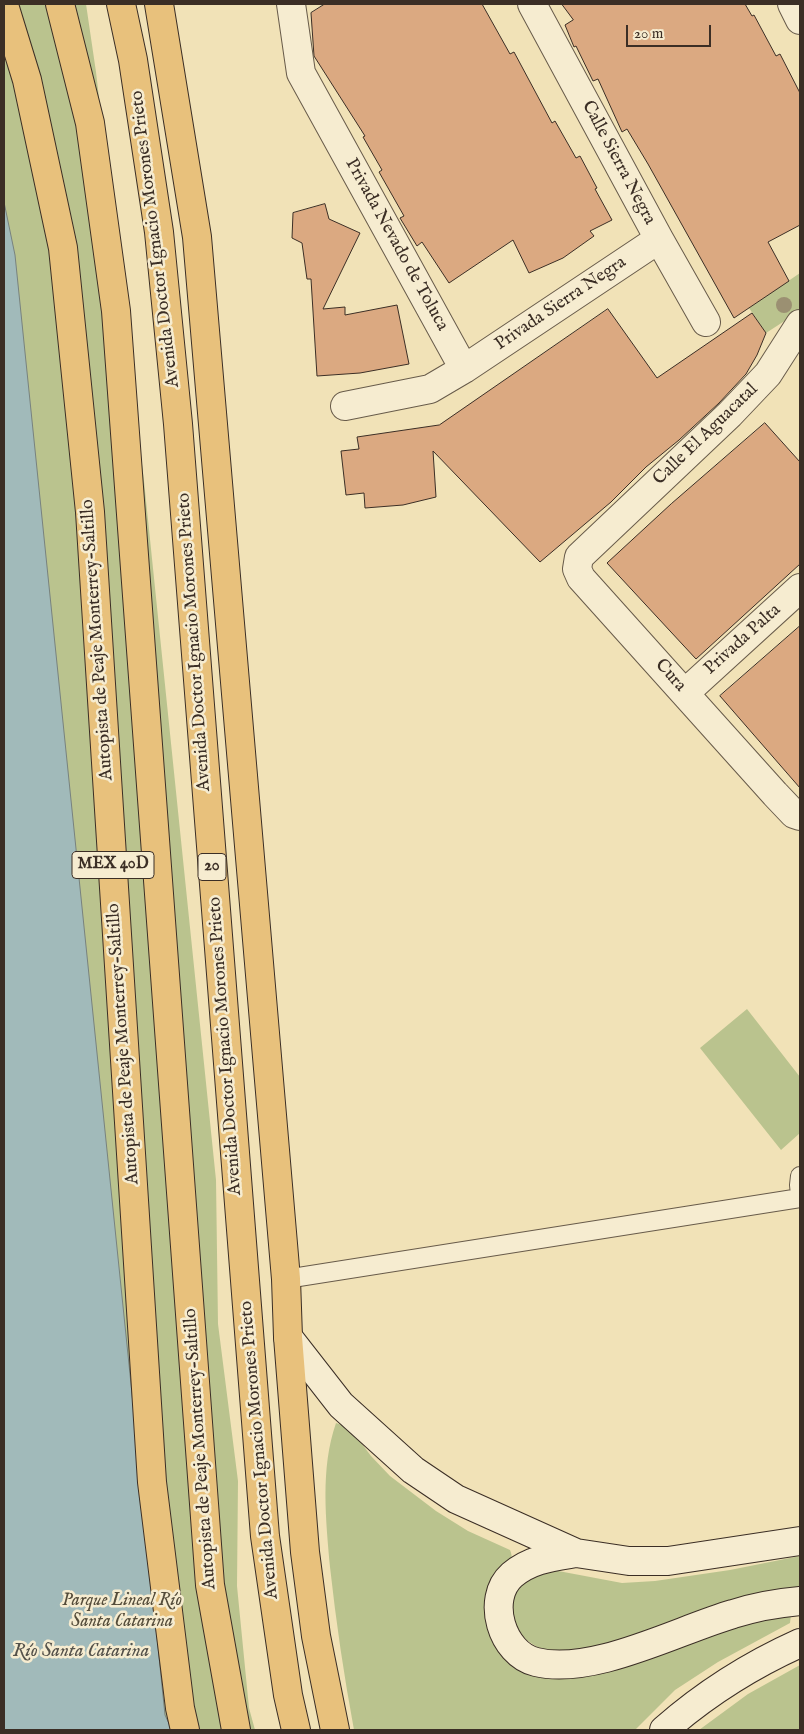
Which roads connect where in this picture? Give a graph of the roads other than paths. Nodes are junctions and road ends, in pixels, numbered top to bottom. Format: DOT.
graph roads {
  1 [pos="60,4"];
  2 [pos="121,4"];
  3 [pos="159,4"];
  4 [pos="291,4"];
  5 [pos="532,4"];
  6 [pos="792,4"];
  7 [pos="4,5"];
  8 [pos="800,20"];
  9 [pos="659,239"];
  10 [pos="706,322"];
  11 [pos="800,324"];
  12 [pos="464,369"];
  13 [pos="345,406"];
  14 [pos="600,536"];
  15 [pos="800,588"];
  16 [pos="685,693"];
  17 [pos="797,815"];
  18 [pos="800,1176"];
  19 [pos="800,1196"];
  20 [pos="286,1279"];
  21 [pos="288,1337"];
  22 [pos="800,1541"];
  23 [pos="576,1553"];
  24 [pos="800,1601"];
  25 [pos="800,1643"];
  26 [pos="186,1730"];
  27 [pos="236,1730"];
  28 [pos="296,1730"];
  29 [pos="336,1730"];
  30 [pos="664,1730"];
  1 -- 27 [label="main road, Autopista de Peaje Monterrey-Saltillo / MEX 40D"];
  2 -- 28 [label="main road, Avenida Doctor Ignacio Morones Prieto / 20"];
  3 -- 20 [label="main road, Avenida Doctor Ignacio Morones Prieto / 20"];
  4 -- 12 [label="street, Privada Nevado de Toluca"];
  5 -- 9 [label="street, Calle Sierra Negra"];
  6 -- 8 [label="street"];
  7 -- 26 [label="main road, Autopista de Peaje Monterrey-Saltillo / MEX 40D"];
  9 -- 10 [label="street, Calle Sierra Negra"];
  9 -- 12 [label="street, Privada Sierra Negra"];
  11 -- 14 [label="street, Calle El Aguacatal"];
  12 -- 13 [label="street"];
  14 -- 16 [label="street, Cura"];
  15 -- 16 [label="street, Privada Palta"];
  16 -- 17 [label="street, Cura"];
  18 -- 19 [label="lane"];
  19 -- 20 [label="lane"];
  20 -- 21 [label="main road, Avenida Doctor Ignacio Morones Prieto / 20"];
  21 -- 23 [label="street"];
  21 -- 29 [label="main road, Avenida Doctor Ignacio Morones Prieto / 20"];
  22 -- 23 [label="street"];
  23 -- 24 [label="street"];
  25 -- 30 [label="street"];
}
